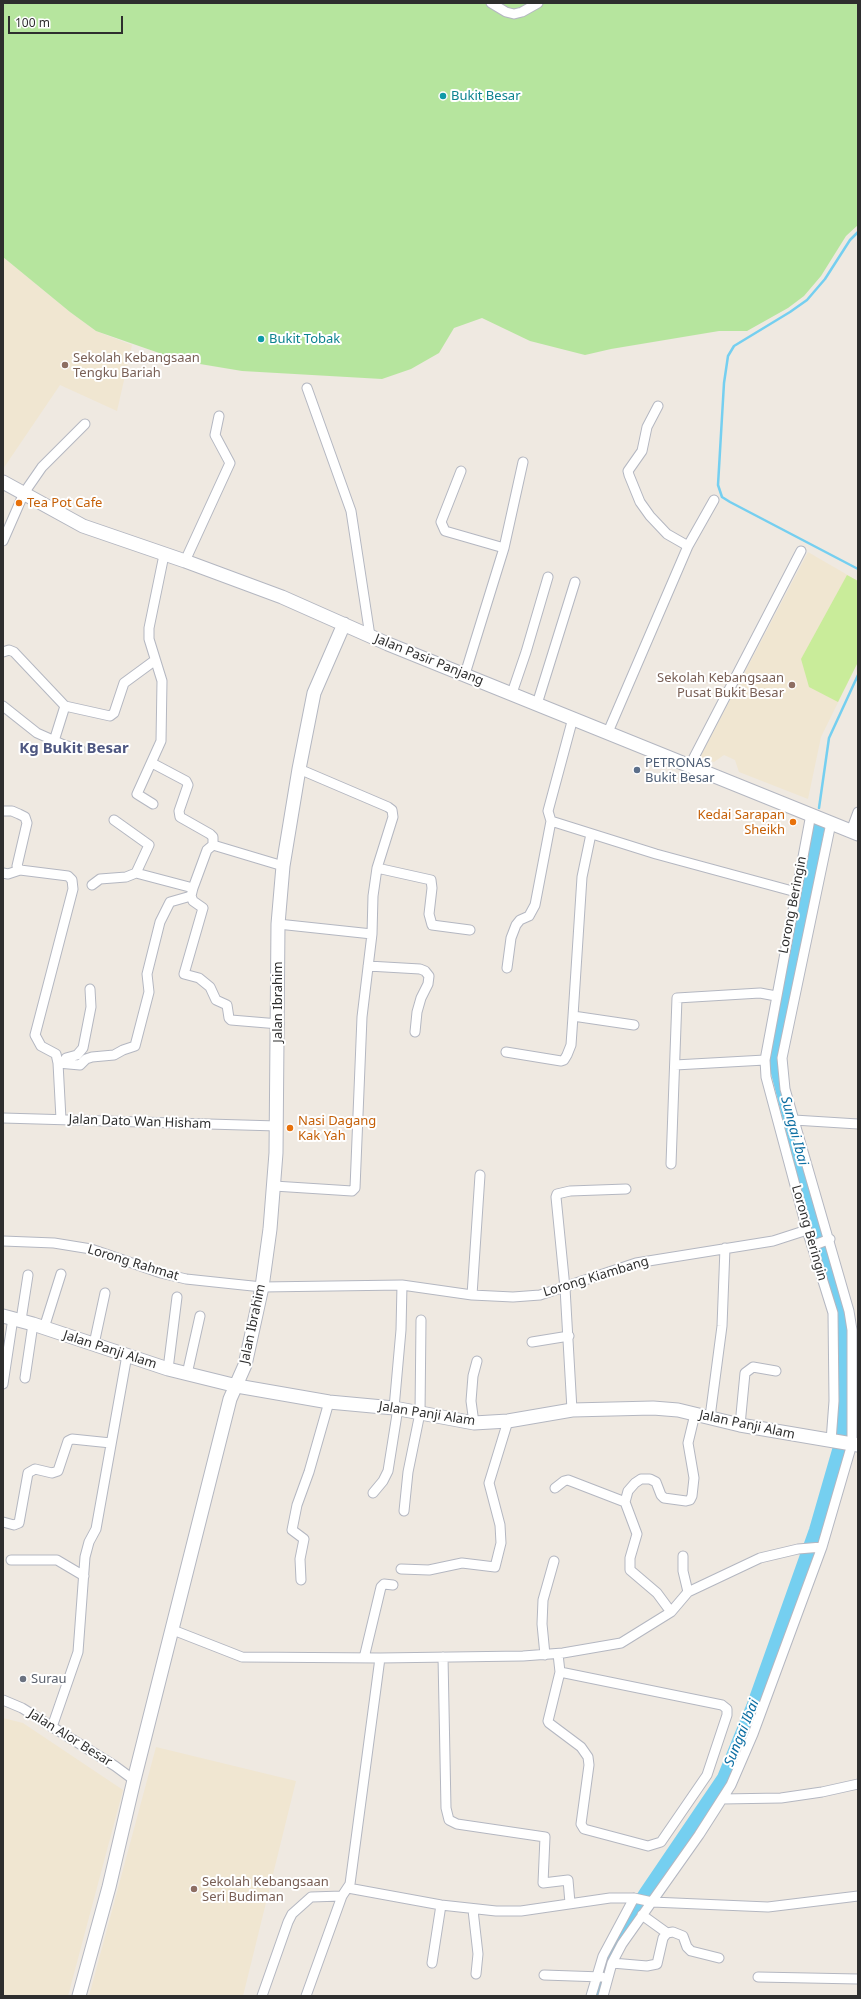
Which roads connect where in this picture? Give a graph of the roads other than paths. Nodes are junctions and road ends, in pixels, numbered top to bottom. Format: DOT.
graph roads {
  1 [pos="491,3"];
  2 [pos="538,3"];
  3 [pos="307,388"];
  4 [pos="658,406"];
  5 [pos="219,416"];
  6 [pos="85,424"];
  7 [pos="523,462"];
  8 [pos="461,471"];
  9 [pos="3,482"];
  10 [pos="24,493"];
  11 [pos="714,500"];
  12 [pos="3,541"];
  13 [pos="688,546"];
  14 [pos="504,548"];
  15 [pos="801,551"];
  16 [pos="164,555"];
  17 [pos="185,561"];
  18 [pos="548,576"];
  19 [pos="575,582"];
  20 [pos="344,624"];
  21 [pos="370,636"];
  22 [pos="3,652"];
  23 [pos="154,661"];
  24 [pos="465,674"];
  25 [pos="512,693"];
  26 [pos="537,704"];
  27 [pos="3,706"];
  28 [pos="65,706"];
  29 [pos="573,718"];
  30 [pos="608,732"];
  31 [pos="54,741"];
  32 [pos="80,749"];
  33 [pos="152,763"];
  34 [pos="690,765"];
  35 [pos="299,770"];
  36 [pos="153,804"];
  37 [pos="3,811"];
  38 [pos="858,812"];
  39 [pos="811,814"];
  40 [pos="114,820"];
  41 [pos="551,821"];
  42 [pos="831,823"];
  43 [pos="854,832"];
  44 [pos="591,834"];
  45 [pos="213,844"];
  46 [pos="283,866"];
  47 [pos="377,868"];
  48 [pos="20,870"];
  49 [pos="3,873"];
  50 [pos="136,873"];
  51 [pos="92,885"];
  52 [pos="192,892"];
  53 [pos="796,892"];
  54 [pos="278,924"];
  55 [pos="470,930"];
  56 [pos="372,934"];
  57 [pos="368,966"];
  58 [pos="507,968"];
  59 [pos="90,989"];
  60 [pos="776,996"];
  61 [pos="574,1016"];
  62 [pos="279,1024"];
  63 [pos="634,1025"];
  64 [pos="415,1032"];
  65 [pos="506,1052"];
  66 [pos="765,1060"];
  67 [pos="60,1063"];
  68 [pos="676,1065"];
  69 [pos="3,1118"];
  70 [pos="61,1119"];
  71 [pos="794,1120"];
  72 [pos="858,1124"];
  73 [pos="277,1126"];
  74 [pos="671,1164"];
  75 [pos="480,1174"];
  76 [pos="274,1186"];
  77 [pos="626,1189"];
  78 [pos="807,1230"];
  79 [pos="828,1240"];
  80 [pos="3,1241"];
  81 [pos="814,1244"];
  82 [pos="725,1248"];
  83 [pos="61,1274"];
  84 [pos="28,1275"];
  85 [pos="402,1285"];
  86 [pos="262,1287"];
  87 [pos="565,1288"];
  88 [pos="105,1293"];
  89 [pos="472,1294"];
  90 [pos="177,1297"];
  91 [pos="854,1311"];
  92 [pos="200,1316"];
  93 [pos="422,1320"];
  94 [pos="23,1321"];
  95 [pos="569,1336"];
  96 [pos="532,1342"];
  97 [pos="94,1344"];
  98 [pos="127,1355"];
  99 [pos="477,1360"];
  100 [pos="168,1369"];
  101 [pos="776,1371"];
  102 [pos="188,1374"];
  103 [pos="25,1378"];
  104 [pos="3,1384"];
  105 [pos="237,1386"];
  106 [pos="329,1402"];
  107 [pos="396,1408"];
  108 [pos="572,1410"];
  109 [pos="420,1413"];
  110 [pos="695,1414"];
  111 [pos="710,1417"];
  112 [pos="508,1421"];
  113 [pos="474,1423"];
  114 [pos="740,1425"];
  115 [pos="831,1441"];
  116 [pos="111,1443"];
  117 [pos="855,1445"];
  118 [pos="555,1488"];
  119 [pos="373,1493"];
  120 [pos="625,1502"];
  121 [pos="404,1511"];
  122 [pos="3,1522"];
  123 [pos="822,1547"];
  124 [pos="683,1556"];
  125 [pos="11,1560"];
  126 [pos="554,1561"];
  127 [pos="401,1569"];
  128 [pos="84,1576"];
  129 [pos="301,1580"];
  130 [pos="393,1585"];
  131 [pos="688,1592"];
  132 [pos="671,1612"];
  133 [pos="173,1630"];
  134 [pos="558,1654"];
  135 [pos="545,1655"];
  136 [pos="443,1657"];
  137 [pos="364,1658"];
  138 [pos="380,1658"];
  139 [pos="560,1672"];
  140 [pos="3,1700"];
  141 [pos="52,1727"];
  142 [pos="134,1780"];
  143 [pos="858,1784"];
  144 [pos="722,1799"];
  145 [pos="348,1888"];
  146 [pos="342,1896"];
  147 [pos="858,1896"];
  148 [pos="634,1898"];
  149 [pos="570,1900"];
  150 [pos="652,1902"];
  151 [pos="441,1904"];
  152 [pos="473,1910"];
  153 [pos="642,1915"];
  154 [pos="667,1933"];
  155 [pos="719,1958"];
  156 [pos="432,1963"];
  157 [pos="612,1963"];
  158 [pos="476,1974"];
  159 [pos="544,1975"];
  160 [pos="602,1977"];
  161 [pos="758,1977"];
  162 [pos="858,1979"];
  163 [pos="79,1996"];
  164 [pos="262,1996"];
  165 [pos="306,1996"];
  166 [pos="591,1996"];
  167 [pos="603,1996"];
  1 -- 2 [label="street"];
  3 -- 21 [label="street"];
  4 -- 13 [label="street"];
  5 -- 17 [label="street"];
  6 -- 10 [label="street"];
  7 -- 14 [label="street"];
  8 -- 14 [label="street"];
  9 -- 10 [label="main road, Jalan Pasir Panjang"];
  10 -- 12 [label="street"];
  10 -- 16 [label="main road, Jalan Pasir Panjang"];
  11 -- 13 [label="street"];
  13 -- 30 [label="street"];
  14 -- 24 [label="street"];
  15 -- 34 [label="street"];
  16 -- 17 [label="main road, Jalan Pasir Panjang"];
  16 -- 23 [label="street"];
  17 -- 20 [label="main road, Jalan Pasir Panjang"];
  18 -- 25 [label="street"];
  19 -- 26 [label="street"];
  20 -- 21 [label="main road, Jalan Pasir Panjang"];
  20 -- 35 [label="main road, Jalan Ibrahim"];
  21 -- 24 [label="main road, Jalan Pasir Panjang"];
  22 -- 28 [label="street"];
  23 -- 28 [label="street"];
  23 -- 33 [label="street"];
  24 -- 25 [label="main road, Jalan Pasir Panjang"];
  25 -- 26 [label="main road, Jalan Pasir Panjang"];
  26 -- 29 [label="main road, Jalan Pasir Panjang"];
  27 -- 31 [label="street"];
  28 -- 31 [label="street"];
  29 -- 30 [label="main road, Jalan Pasir Panjang"];
  29 -- 41 [label="street"];
  30 -- 34 [label="main road, Jalan Pasir Panjang"];
  31 -- 32 [label="street"];
  33 -- 36 [label="street"];
  33 -- 45 [label="street"];
  34 -- 39 [label="main road, Jalan Pasir Panjang"];
  35 -- 46 [label="main road, Jalan Ibrahim"];
  35 -- 47 [label="street"];
  37 -- 48 [label="street"];
  38 -- 43 [label="street"];
  39 -- 42 [label="main road, Jalan Pasir Panjang"];
  39 -- 53 [label="street, Lorong Beringin"];
  40 -- 50 [label="street"];
  41 -- 44 [label="street"];
  41 -- 58 [label="street"];
  42 -- 43 [label="main road, Jalan Pasir Panjang"];
  42 -- 71 [label="street"];
  44 -- 53 [label="street"];
  44 -- 61 [label="street"];
  45 -- 46 [label="street"];
  45 -- 52 [label="street"];
  46 -- 54 [label="main road, Jalan Ibrahim"];
  47 -- 55 [label="street"];
  47 -- 56 [label="street"];
  48 -- 49 [label="street"];
  48 -- 67 [label="street"];
  50 -- 51 [label="street"];
  50 -- 52 [label="street"];
  52 -- 62 [label="street"];
  52 -- 67 [label="street"];
  53 -- 60 [label="street, Lorong Beringin"];
  54 -- 56 [label="street"];
  54 -- 62 [label="main road, Jalan Ibrahim"];
  56 -- 57 [label="street"];
  57 -- 64 [label="street"];
  57 -- 76 [label="street"];
  59 -- 67 [label="street"];
  60 -- 66 [label="street, Lorong Beringin"];
  60 -- 68 [label="street"];
  61 -- 63 [label="street"];
  61 -- 65 [label="street"];
  62 -- 73 [label="main road, Jalan Ibrahim"];
  66 -- 68 [label="street"];
  66 -- 78 [label="street, Lorong Beringin"];
  67 -- 70 [label="street"];
  68 -- 74 [label="street"];
  69 -- 70 [label="street, Jalan Dato Wan Hisham"];
  70 -- 73 [label="street, Jalan Dato Wan Hisham"];
  71 -- 72 [label="street"];
  71 -- 79 [label="street"];
  73 -- 76 [label="main road, Jalan Ibrahim"];
  75 -- 89 [label="street"];
  76 -- 86 [label="main road, Jalan Ibrahim"];
  77 -- 87 [label="street"];
  78 -- 81 [label="street, Lorong Beringin"];
  78 -- 82 [label="street, Lorong Kiambang"];
  79 -- 81 [label="street"];
  79 -- 91 [label="street"];
  80 -- 86 [label="street, Lorong Rahmat"];
  81 -- 115 [label="street, Lorong Beringin"];
  82 -- 87 [label="street, Lorong Kiambang"];
  82 -- 111 [label="street"];
  83 -- 94 [label="street"];
  84 -- 94 [label="street"];
  85 -- 86 [label="street, Lorong Kiambang"];
  85 -- 89 [label="street, Lorong Kiambang"];
  85 -- 107 [label="street"];
  86 -- 105 [label="main road, Jalan Ibrahim"];
  87 -- 89 [label="street, Lorong Kiambang"];
  87 -- 95 [label="street"];
  88 -- 97 [label="street"];
  90 -- 100 [label="street"];
  91 -- 117 [label="street"];
  92 -- 102 [label="street"];
  93 -- 109 [label="street"];
  94 -- 97 [label="main road, Jalan Panji Alam"];
  94 -- 103 [label="street"];
  94 -- 104 [label="street"];
  95 -- 96 [label="street"];
  95 -- 108 [label="street"];
  97 -- 98 [label="main road, Jalan Panji Alam"];
  98 -- 100 [label="main road, Jalan Panji Alam"];
  98 -- 116 [label="street"];
  99 -- 113 [label="street"];
  100 -- 102 [label="main road, Jalan Panji Alam"];
  101 -- 114 [label="street"];
  102 -- 105 [label="main road, Jalan Panji Alam"];
  105 -- 106 [label="main road, Jalan Panji Alam"];
  105 -- 133 [label="main road, Jalan Ibrahim"];
  106 -- 107 [label="main road, Jalan Panji Alam"];
  106 -- 129 [label="street"];
  107 -- 109 [label="main road, Jalan Panji Alam"];
  107 -- 119 [label="street"];
  108 -- 110 [label="main road, Jalan Panji Alam"];
  108 -- 112 [label="main road, Jalan Panji Alam"];
  109 -- 113 [label="main road, Jalan Panji Alam"];
  109 -- 121 [label="street"];
  110 -- 111 [label="main road, Jalan Panji Alam"];
  110 -- 120 [label="street"];
  111 -- 114 [label="main road, Jalan Panji Alam"];
  112 -- 113 [label="main road, Jalan Panji Alam"];
  112 -- 127 [label="street"];
  114 -- 115 [label="main road, Jalan Panji Alam"];
  115 -- 117 [label="main road, Jalan Panji Alam"];
  116 -- 122 [label="street"];
  116 -- 128 [label="street"];
  117 -- 123 [label="street"];
  118 -- 120 [label="street"];
  120 -- 132 [label="street"];
  123 -- 131 [label="street"];
  123 -- 144 [label="street"];
  124 -- 131 [label="street"];
  125 -- 128 [label="street"];
  126 -- 135 [label="street"];
  128 -- 141 [label="street"];
  130 -- 137 [label="street"];
  131 -- 132 [label="street"];
  132 -- 134 [label="street"];
  133 -- 137 [label="street"];
  133 -- 142 [label="main road, Jalan Ibrahim"];
  134 -- 135 [label="street"];
  134 -- 139 [label="street"];
  135 -- 136 [label="street"];
  136 -- 138 [label="street"];
  136 -- 149 [label="street"];
  137 -- 138 [label="street"];
  138 -- 145 [label="street"];
  139 -- 139 [label="street"];
  140 -- 141 [label="street, Jalan Alor Besar"];
  141 -- 142 [label="street, Jalan Alor Besar"];
  142 -- 163 [label="main road, Jalan Ibrahim"];
  143 -- 144 [label="street"];
  144 -- 150 [label="street"];
  145 -- 146 [label="street"];
  145 -- 151 [label="street"];
  146 -- 164 [label="street"];
  146 -- 165 [label="street"];
  147 -- 150 [label="street"];
  148 -- 149 [label="street"];
  148 -- 150 [label="street"];
  148 -- 160 [label="street"];
  149 -- 152 [label="street"];
  150 -- 153 [label="street"];
  151 -- 152 [label="street"];
  151 -- 156 [label="street"];
  152 -- 158 [label="street"];
  153 -- 154 [label="street"];
  153 -- 157 [label="street"];
  154 -- 155 [label="street"];
  154 -- 157 [label="street"];
  157 -- 160 [label="street"];
  159 -- 160 [label="street"];
  160 -- 166 [label="street"];
  160 -- 167 [label="street"];
  161 -- 162 [label="street"];
}
